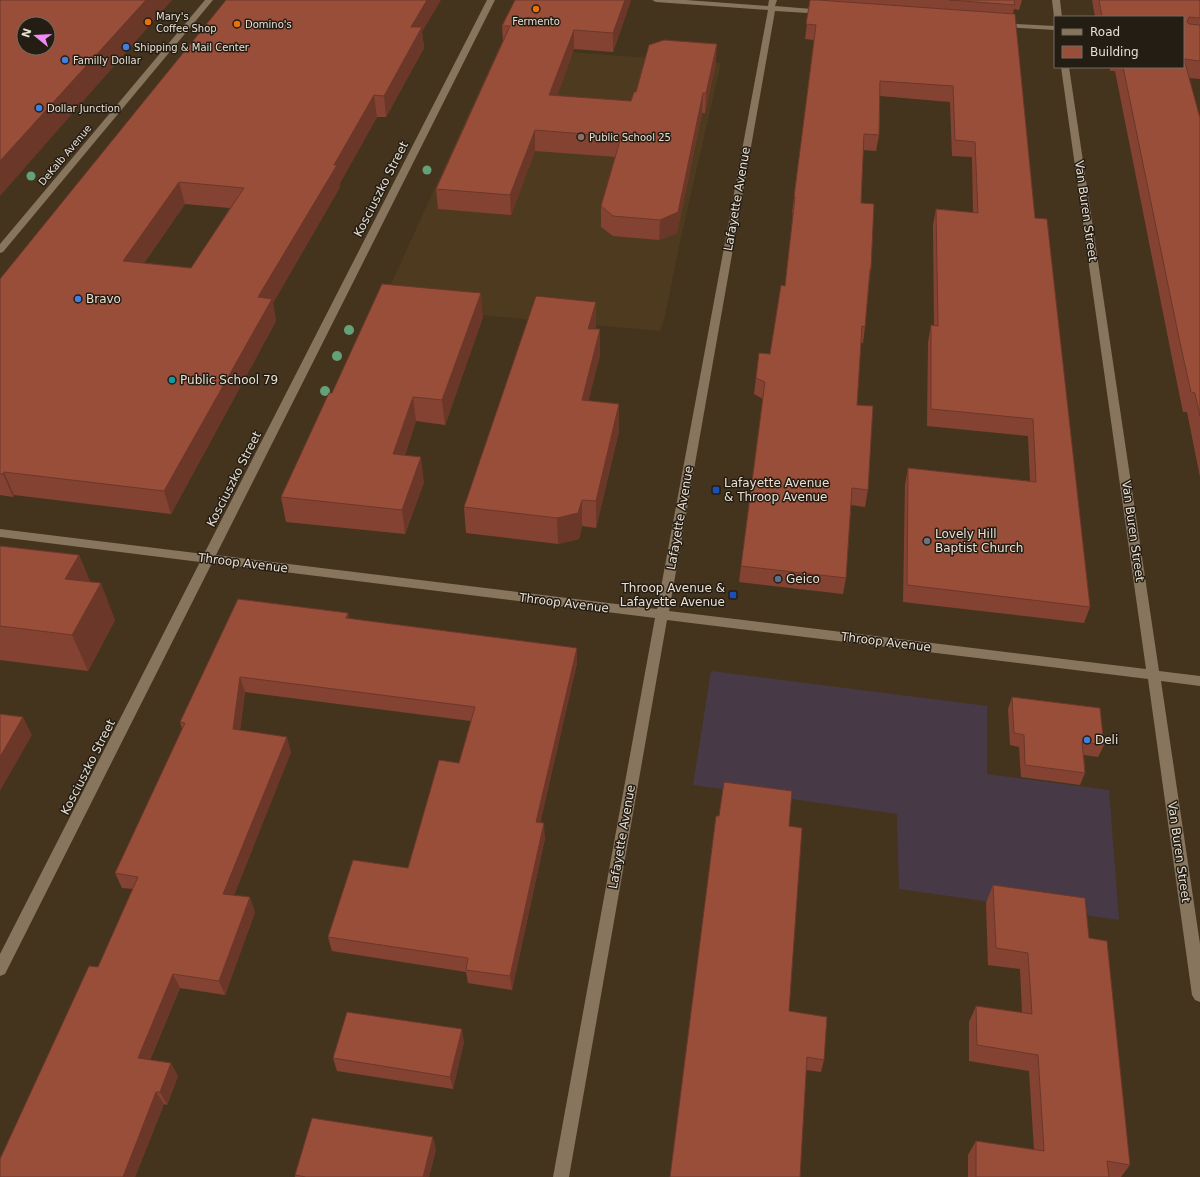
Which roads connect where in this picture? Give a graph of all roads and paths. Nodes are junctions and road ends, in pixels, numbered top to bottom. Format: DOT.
graph roads {
  1 [pos="209,0"];
  2 [pos="491,0"];
  3 [pos="656,0"];
  4 [pos="1056,0"];
  5 [pos="772,4"];
  6 [pos="828,12"];
  7 [pos="1058,16"];
  8 [pos="990,24"];
  9 [pos="1054,28"];
  10 [pos="1065,68"];
  11 [pos="0,250"];
  12 [pos="0,533"];
  13 [pos="208,559"];
  14 [pos="662,615"];
  15 [pos="1154,675"];
  16 [pos="1200,681"];
  17 [pos="0,969"];
  18 [pos="1200,996"];
  19 [pos="561,1177"];
  1 -- 11 [label="street, DeKalb Avenue"];
  2 -- 13 [label="street, Kosciuszko Street"];
  3 -- 5 [label="street"];
  4 -- 7 [label="street"];
  5 -- 6 [label="street"];
  5 -- 14 [label="street, Lafayette Avenue"];
  8 -- 9 [label="street"];
  10 -- 15 [label="street, Van Buren Street"];
  12 -- 13 [label="street, Throop Avenue"];
  13 -- 14 [label="street, Throop Avenue"];
  13 -- 17 [label="street, Kosciuszko Street"];
  14 -- 15 [label="street, Throop Avenue"];
  14 -- 19 [label="street, Lafayette Avenue"];
  15 -- 16 [label="street, Throop Avenue"];
  15 -- 18 [label="street, Van Buren Street"];
}
